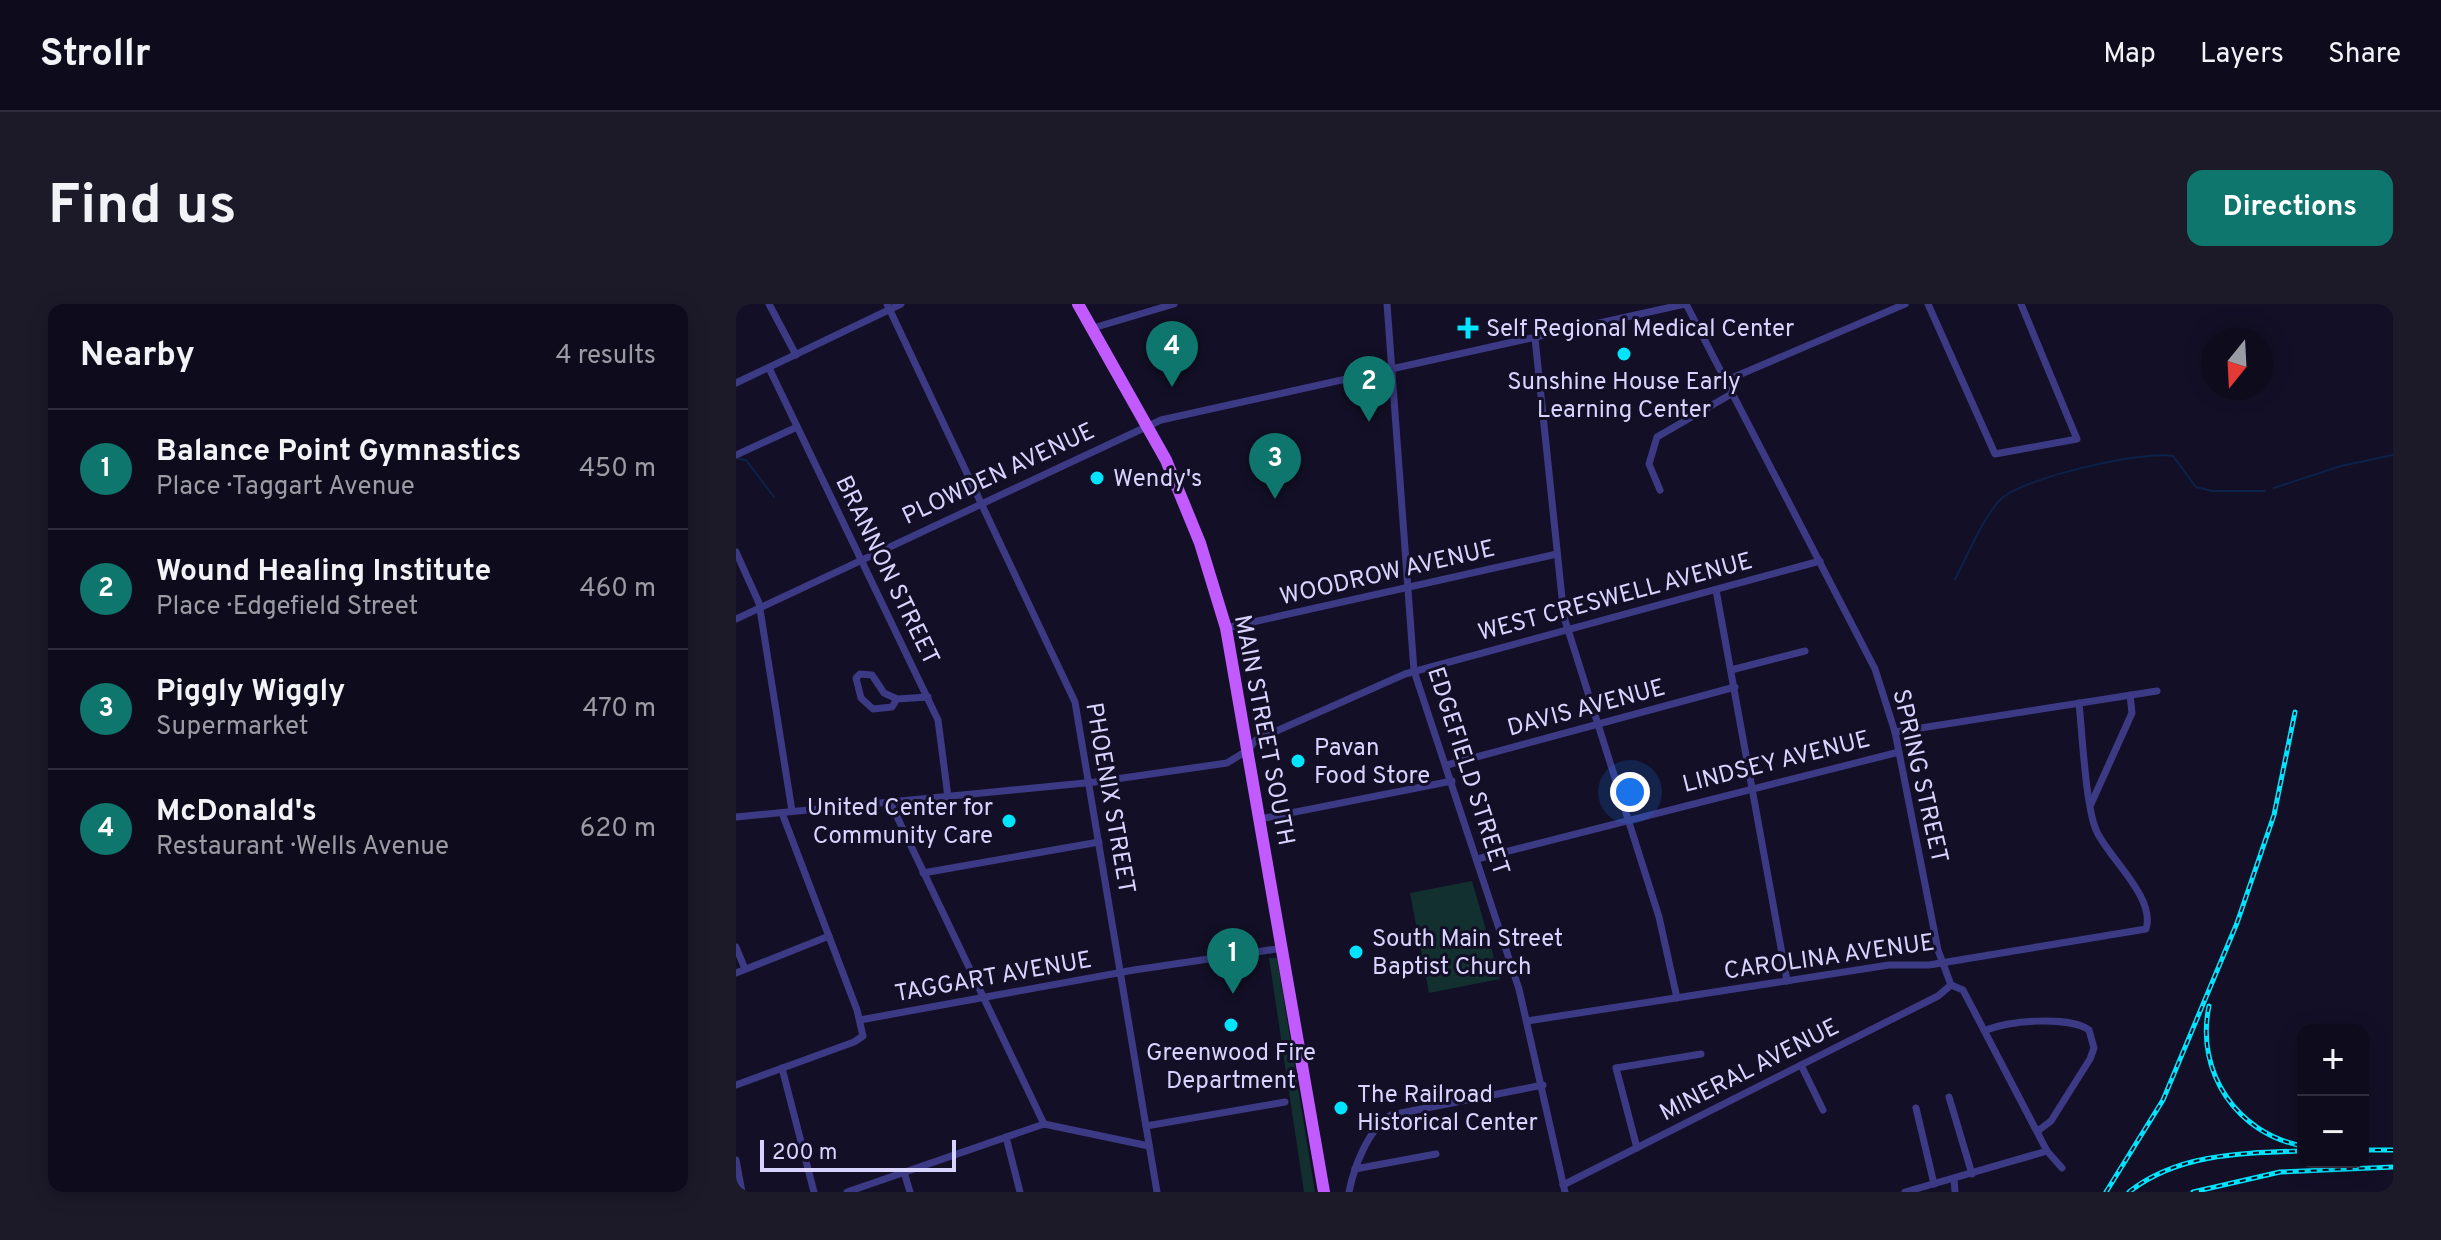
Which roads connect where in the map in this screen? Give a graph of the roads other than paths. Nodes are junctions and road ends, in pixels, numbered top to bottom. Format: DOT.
graph roads {
  1 [pos="769,304"];
  2 [pos="901,304"];
  3 [pos="1078,304"];
  4 [pos="1174,304"];
  5 [pos="1387,304"];
  6 [pos="1685,304"];
  7 [pos="1905,304"];
  8 [pos="1928,304"];
  9 [pos="2021,304"];
  10 [pos="889,307"];
  11 [pos="1093,328"];
  12 [pos="1535,338"];
  13 [pos="796,355"];
  14 [pos="769,368"];
  15 [pos="1392,368"];
  16 [pos="1727,380"];
  17 [pos="736,383"];
  18 [pos="1733,393"];
  19 [pos="1148,425"];
  20 [pos="797,427"];
  21 [pos="736,455"];
  22 [pos="1660,490"];
  23 [pos="982,503"];
  24 [pos="736,552"];
  25 [pos="1557,554"];
  26 [pos="861,560"];
  27 [pos="1820,561"];
  28 [pos="1408,588"];
  29 [pos="1716,590"];
  30 [pos="760,608"];
  31 [pos="736,619"];
  32 [pos="1226,628"];
  33 [pos="1568,630"];
  34 [pos="1805,651"];
  35 [pos="1731,670"];
  36 [pos="1414,671"];
  37 [pos="1735,687"];
  38 [pos="2157,691"];
  39 [pos="2130,695"];
  40 [pos="928,697"];
  41 [pos="897,699"];
  42 [pos="2079,703"];
  43 [pos="1599,725"];
  44 [pos="1895,732"];
  45 [pos="1248,750"];
  46 [pos="1899,752"];
  47 [pos="1447,765"];
  48 [pos="1452,781"];
  49 [pos="1089,783"];
  50 [pos="1753,786"];
  51 [pos="948,797"];
  52 [pos="890,802"];
  53 [pos="2091,804"];
  54 [pos="792,811"];
  55 [pos="782,813"];
  56 [pos="736,817"];
  57 [pos="1260,819"];
  58 [pos="1629,819"];
  59 [pos="1099,842"];
  60 [pos="1477,859"];
  61 [pos="923,873"];
  62 [pos="829,936"];
  63 [pos="736,947"];
  64 [pos="1283,948"];
  65 [pos="1941,962"];
  66 [pos="745,969"];
  67 [pos="736,973"];
  68 [pos="1121,973"];
  69 [pos="1787,981"];
  70 [pos="1951,985"];
  71 [pos="983,997"];
  72 [pos="1677,998"];
  73 [pos="860,1020"];
  74 [pos="1527,1021"];
  75 [pos="1985,1031"];
  76 [pos="1701,1054"];
  77 [pos="1801,1065"];
  78 [pos="782,1068"];
  79 [pos="736,1085"];
  80 [pos="1543,1085"];
  81 [pos="1949,1097"];
  82 [pos="1285,1102"];
  83 [pos="1916,1108"];
  84 [pos="1823,1110"];
  85 [pos="1044,1124"];
  86 [pos="1146,1126"];
  87 [pos="2039,1130"];
  88 [pos="1006,1137"];
  89 [pos="1149,1146"];
  90 [pos="1637,1148"];
  91 [pos="2047,1151"];
  92 [pos="1436,1154"];
  93 [pos="736,1160"];
  94 [pos="2062,1168"];
  95 [pos="1355,1169"];
  96 [pos="904,1172"];
  97 [pos="1972,1174"];
  98 [pos="1954,1179"];
  99 [pos="1934,1184"];
  100 [pos="1564,1188"];
  101 [pos="742,1192"];
  102 [pos="814,1192"];
  103 [pos="847,1192"];
  104 [pos="910,1192"];
  105 [pos="1020,1192"];
  106 [pos="1157,1192"];
  107 [pos="1324,1192"];
  108 [pos="1349,1192"];
  109 [pos="1905,1192"];
  110 [pos="1955,1192"];
  1 -- 13 [label="street"];
  2 -- 10 [label="street"];
  3 -- 11 [label="main road, MAIN STREET SOUTH"];
  4 -- 11 [label="street"];
  5 -- 15 [label="street, EDGEFIELD STREET"];
  6 -- 12 [label="street, PLOWDEN AVENUE"];
  6 -- 16 [label="street, SPRING STREET"];
  7 -- 16 [label="street"];
  8 -- 9 [label="street"];
  10 -- 13 [label="street"];
  10 -- 23 [label="street, PHOENIX STREET"];
  11 -- 19 [label="main road, MAIN STREET SOUTH"];
  12 -- 15 [label="street, PLOWDEN AVENUE"];
  12 -- 25 [label="street"];
  13 -- 14 [label="street"];
  14 -- 17 [label="street"];
  14 -- 20 [label="street, BRANNON STREET"];
  15 -- 19 [label="street, PLOWDEN AVENUE"];
  15 -- 28 [label="street, EDGEFIELD STREET"];
  16 -- 18 [label="street, SPRING STREET"];
  18 -- 22 [label="street"];
  18 -- 27 [label="street, SPRING STREET"];
  19 -- 23 [label="street, PLOWDEN AVENUE"];
  19 -- 32 [label="main road, MAIN STREET SOUTH"];
  20 -- 21 [label="street"];
  20 -- 26 [label="street, BRANNON STREET"];
  23 -- 26 [label="street, PLOWDEN AVENUE"];
  23 -- 49 [label="street, PHOENIX STREET"];
  24 -- 30 [label="street"];
  25 -- 28 [label="street, WOODROW AVENUE"];
  25 -- 33 [label="street"];
  26 -- 30 [label="street, PLOWDEN AVENUE"];
  26 -- 40 [label="street, BRANNON STREET"];
  27 -- 29 [label="street, WEST CRESWELL AVENUE"];
  27 -- 44 [label="street, SPRING STREET"];
  28 -- 32 [label="street, WOODROW AVENUE"];
  28 -- 36 [label="street, EDGEFIELD STREET"];
  29 -- 33 [label="street, WEST CRESWELL AVENUE"];
  29 -- 35 [label="street"];
  30 -- 31 [label="street, PLOWDEN AVENUE"];
  30 -- 54 [label="street"];
  32 -- 45 [label="main road, MAIN STREET SOUTH"];
  33 -- 36 [label="street, WEST CRESWELL AVENUE"];
  33 -- 43 [label="street"];
  34 -- 35 [label="street"];
  35 -- 37 [label="street"];
  36 -- 45 [label="street, WEST CRESWELL AVENUE"];
  36 -- 47 [label="street, EDGEFIELD STREET"];
  37 -- 43 [label="street, DAVIS AVENUE"];
  37 -- 50 [label="street"];
  38 -- 39 [label="street, LINDSEY AVENUE"];
  39 -- 42 [label="street, LINDSEY AVENUE"];
  39 -- 53 [label="street"];
  40 -- 41 [label="street"];
  40 -- 51 [label="street, BRANNON STREET"];
  41 -- 41 [label="street"];
  42 -- 44 [label="street, LINDSEY AVENUE"];
  42 -- 53 [label="street"];
  43 -- 47 [label="street, DAVIS AVENUE"];
  43 -- 58 [label="street"];
  44 -- 46 [label="street, SPRING STREET"];
  45 -- 49 [label="street, WEST CRESWELL AVENUE"];
  45 -- 57 [label="main road, MAIN STREET SOUTH"];
  46 -- 50 [label="street, LINDSEY AVENUE"];
  46 -- 65 [label="street, SPRING STREET"];
  47 -- 48 [label="street, EDGEFIELD STREET"];
  48 -- 57 [label="street"];
  48 -- 60 [label="street, EDGEFIELD STREET"];
  49 -- 51 [label="street, WEST CRESWELL AVENUE"];
  49 -- 59 [label="street, PHOENIX STREET"];
  50 -- 58 [label="street, LINDSEY AVENUE"];
  50 -- 69 [label="street"];
  51 -- 52 [label="street, WEST CRESWELL AVENUE"];
  52 -- 54 [label="street, WEST CRESWELL AVENUE"];
  52 -- 61 [label="street"];
  53 -- 65 [label="street, CAROLINA AVENUE"];
  54 -- 55 [label="street, WEST CRESWELL AVENUE"];
  55 -- 56 [label="street, WEST CRESWELL AVENUE"];
  55 -- 62 [label="street"];
  57 -- 64 [label="main road, MAIN STREET SOUTH"];
  58 -- 60 [label="street, LINDSEY AVENUE"];
  58 -- 72 [label="street"];
  59 -- 61 [label="street"];
  59 -- 68 [label="street, PHOENIX STREET"];
  60 -- 74 [label="street, EDGEFIELD STREET"];
  61 -- 71 [label="street"];
  62 -- 66 [label="street"];
  62 -- 73 [label="street"];
  63 -- 66 [label="street"];
  64 -- 68 [label="street, TAGGART AVENUE"];
  64 -- 107 [label="main road, MAIN STREET SOUTH"];
  65 -- 69 [label="street, CAROLINA AVENUE"];
  65 -- 70 [label="street, SPRING STREET"];
  66 -- 67 [label="street"];
  68 -- 71 [label="street, TAGGART AVENUE"];
  68 -- 86 [label="street, PHOENIX STREET"];
  69 -- 72 [label="street, CAROLINA AVENUE"];
  70 -- 75 [label="street, SPRING STREET"];
  70 -- 77 [label="street, MINERAL AVENUE"];
  71 -- 73 [label="street, TAGGART AVENUE"];
  71 -- 85 [label="street"];
  72 -- 74 [label="street, CAROLINA AVENUE"];
  73 -- 78 [label="street"];
  74 -- 80 [label="street, EDGEFIELD STREET"];
  75 -- 87 [label="street, SPRING STREET"];
  75 -- 87 [label="street"];
  76 -- 90 [label="street"];
  77 -- 84 [label="street"];
  77 -- 90 [label="street, MINERAL AVENUE"];
  78 -- 79 [label="street"];
  78 -- 102 [label="street"];
  80 -- 95 [label="street"];
  80 -- 100 [label="street, EDGEFIELD STREET"];
  81 -- 97 [label="street"];
  82 -- 86 [label="street"];
  83 -- 99 [label="street"];
  85 -- 88 [label="street"];
  85 -- 89 [label="street"];
  86 -- 89 [label="street, PHOENIX STREET"];
  87 -- 91 [label="street, SPRING STREET"];
  88 -- 96 [label="street"];
  88 -- 105 [label="street"];
  89 -- 106 [label="street, PHOENIX STREET"];
  90 -- 100 [label="street, MINERAL AVENUE"];
  91 -- 94 [label="street, SPRING STREET"];
  91 -- 97 [label="street"];
  92 -- 95 [label="street"];
  93 -- 101 [label="street"];
  95 -- 108 [label="street"];
  96 -- 103 [label="street"];
  96 -- 104 [label="street"];
  97 -- 98 [label="street"];
  98 -- 99 [label="street"];
  98 -- 110 [label="street"];
  99 -- 109 [label="street"];
}
